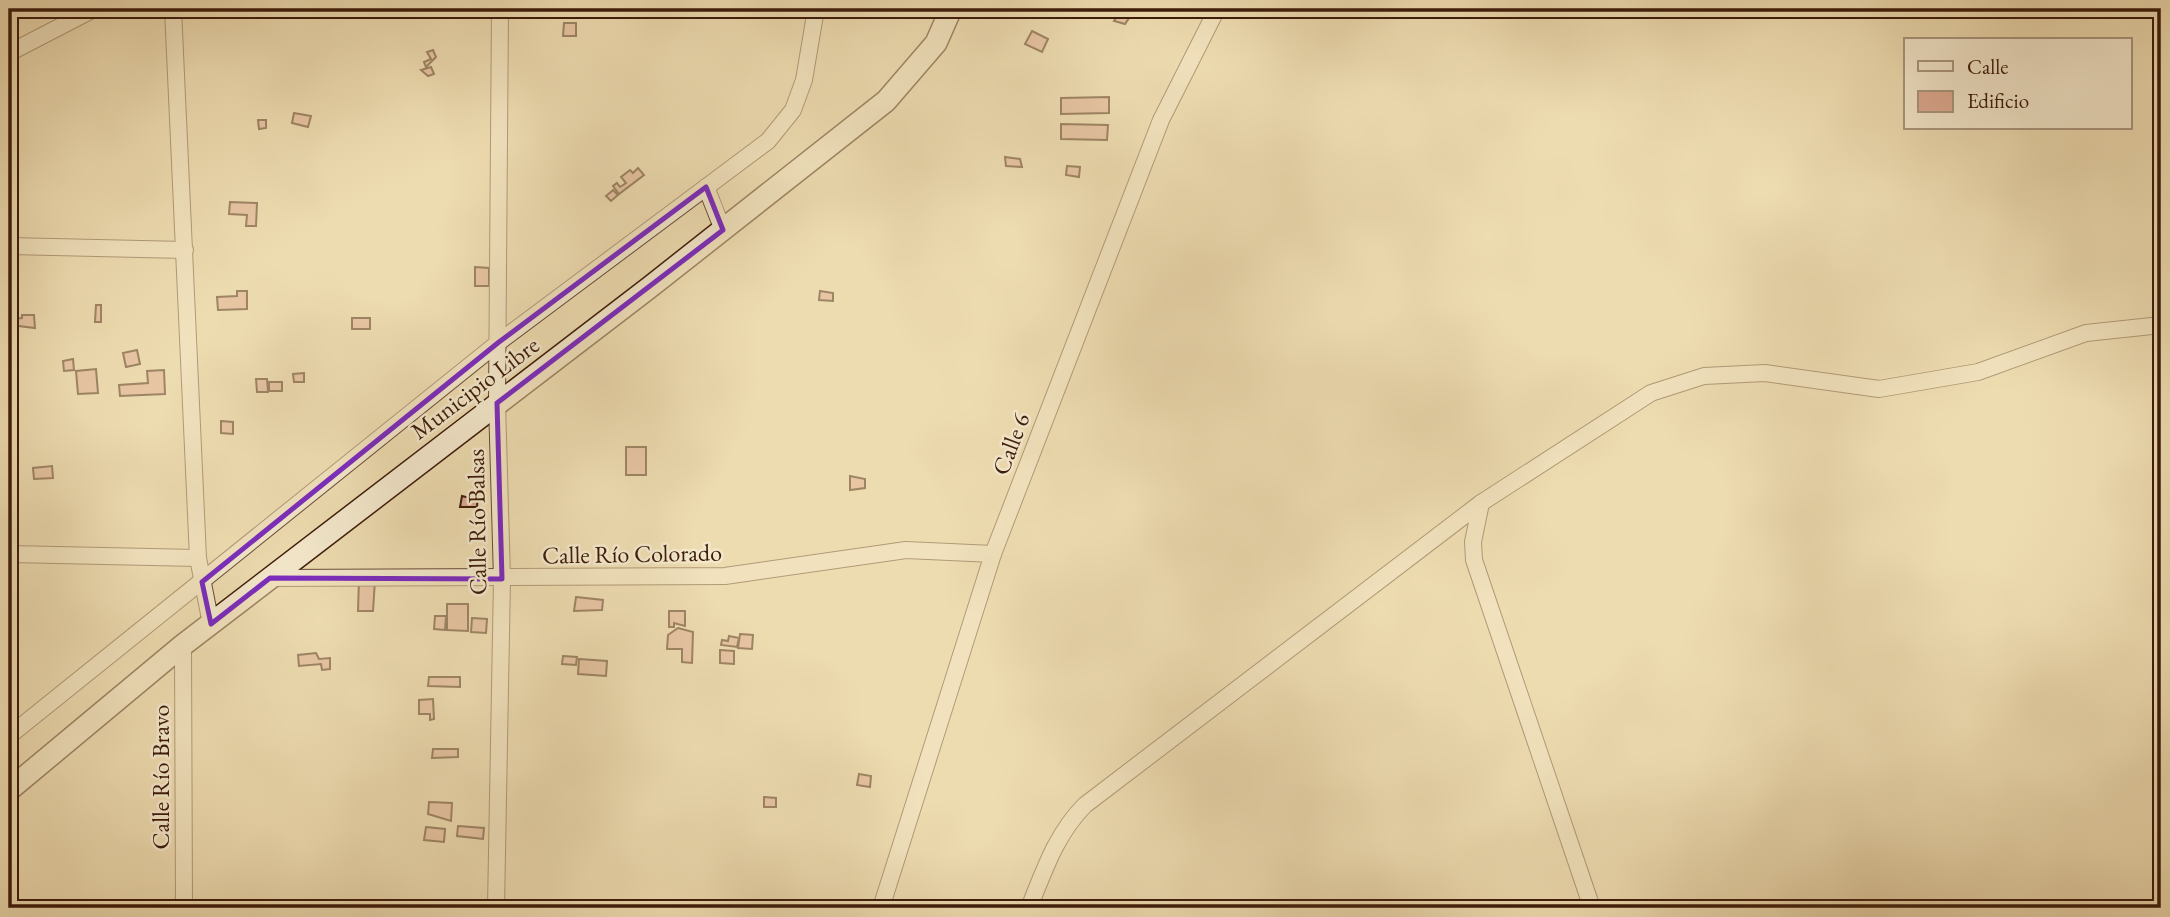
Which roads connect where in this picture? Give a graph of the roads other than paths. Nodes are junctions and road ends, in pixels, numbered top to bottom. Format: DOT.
graph roads {
  1 [pos="94,9"];
  2 [pos="173,9"];
  3 [pos="500,9"];
  4 [pos="817,9"];
  5 [pos="951,9"];
  6 [pos="1217,9"];
  7 [pos="9,54"];
  8 [pos="706,187"];
  9 [pos="723,230"];
  10 [pos="9,246"];
  11 [pos="185,250"];
  12 [pos="2161,325"];
  13 [pos="499,342"];
  14 [pos="497,403"];
  15 [pos="1481,503"];
  16 [pos="9,554"];
  17 [pos="993,554"];
  18 [pos="198,558"];
  19 [pos="270,578"];
  20 [pos="502,579"];
  21 [pos="202,582"];
  22 [pos="211,624"];
  23 [pos="183,645"];
  24 [pos="9,737"];
  25 [pos="9,790"];
  26 [pos="184,908"];
  27 [pos="496,908"];
  28 [pos="881,908"];
  29 [pos="1029,908"];
  30 [pos="1592,908"];
  1 -- 7 [label="street"];
  2 -- 11 [label="street"];
  3 -- 13 [label="street, Calle Río Balsas"];
  4 -- 8 [label="street"];
  5 -- 9 [label="street, Municipio Libre"];
  6 -- 17 [label="street, Calle 6"];
  8 -- 9 [label="street"];
  8 -- 13 [label="street"];
  9 -- 14 [label="street, Municipio Libre"];
  10 -- 11 [label="street"];
  11 -- 18 [label="street"];
  12 -- 15 [label="street"];
  13 -- 14 [label="street, Calle Río Balsas"];
  13 -- 21 [label="street"];
  14 -- 19 [label="street, Municipio Libre"];
  14 -- 20 [label="street, Calle Río Balsas"];
  15 -- 29 [label="street"];
  15 -- 30 [label="street"];
  16 -- 18 [label="street"];
  17 -- 20 [label="street, Calle Río Colorado"];
  17 -- 28 [label="street, Calle 6"];
  18 -- 21 [label="street"];
  19 -- 20 [label="street, Calle Río Colorado"];
  19 -- 22 [label="street, Municipio Libre"];
  20 -- 27 [label="street, Calle Río Balsas"];
  21 -- 22 [label="street"];
  21 -- 24 [label="street"];
  22 -- 23 [label="street, Municipio Libre"];
  23 -- 25 [label="street, Municipio Libre"];
  23 -- 26 [label="street, Calle Río Bravo"];
}
